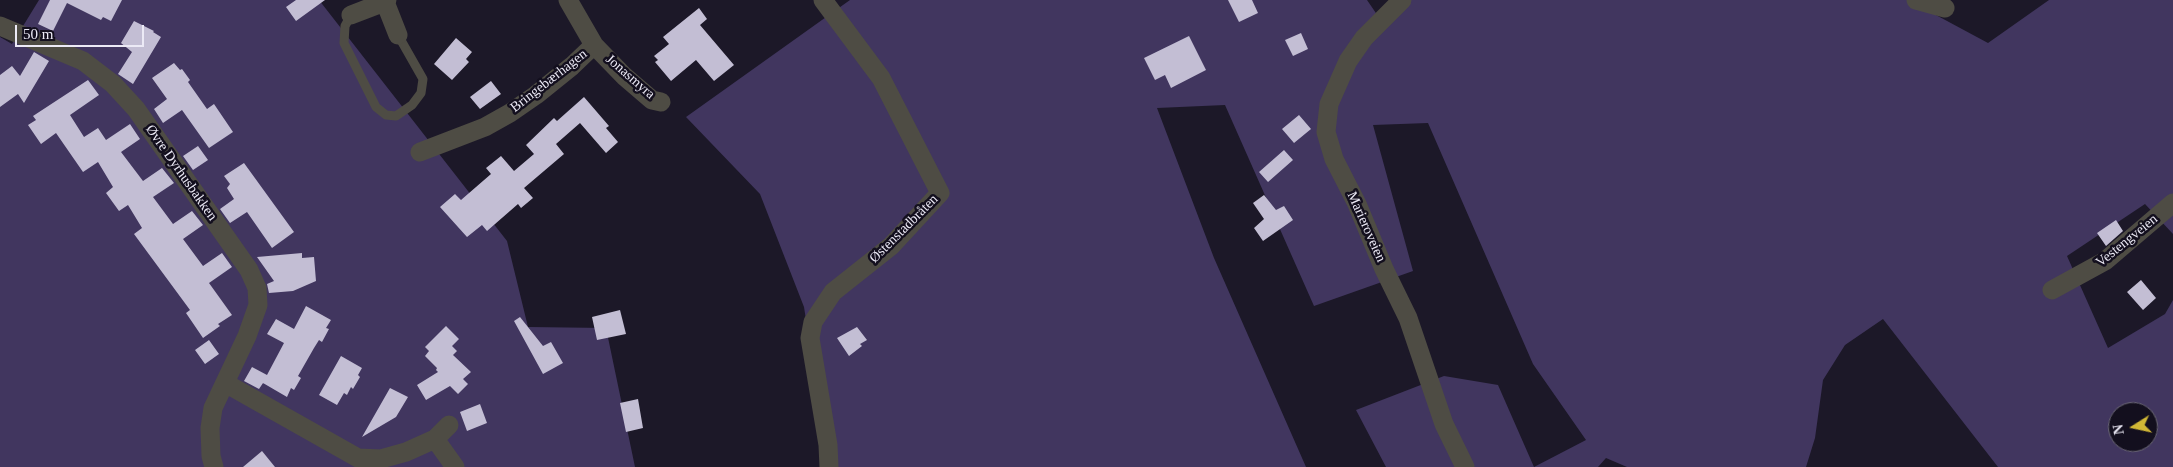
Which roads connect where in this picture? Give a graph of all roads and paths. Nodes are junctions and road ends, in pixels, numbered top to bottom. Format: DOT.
graph roads {
  1 [pos="568,0"];
  2 [pos="823,0"];
  3 [pos="1402,0"];
  4 [pos="1916,0"];
  5 [pos="386,1"];
  6 [pos="1945,8"];
  7 [pos="351,15"];
  8 [pos="0,26"];
  9 [pos="398,35"];
  10 [pos="594,45"];
  11 [pos="661,102"];
  12 [pos="420,152"];
  13 [pos="2173,203"];
  14 [pos="2052,290"];
  15 [pos="225,383"];
  16 [pos="448,425"];
  17 [pos="435,439"];
  18 [pos="214,467"];
  19 [pos="456,467"];
  20 [pos="829,467"];
  21 [pos="1465,467"];
  1 -- 10 [label="street, Jonasmyra"];
  2 -- 20 [label="street, Østenstadbråten"];
  3 -- 21 [label="street, Marieroveien"];
  4 -- 6 [label="street"];
  5 -- 7 [label="street"];
  5 -- 9 [label="street"];
  7 -- 9 [label="lane"];
  8 -- 15 [label="street, Øvre Dyrhusbakken"];
  10 -- 11 [label="street, Jonasmyra"];
  10 -- 12 [label="street, Bringebærhagen"];
  13 -- 14 [label="street, Vestengveien"];
  15 -- 17 [label="street"];
  15 -- 18 [label="street, Øvre Dyrhusbakken"];
  16 -- 17 [label="street"];
  17 -- 19 [label="street"];
}
